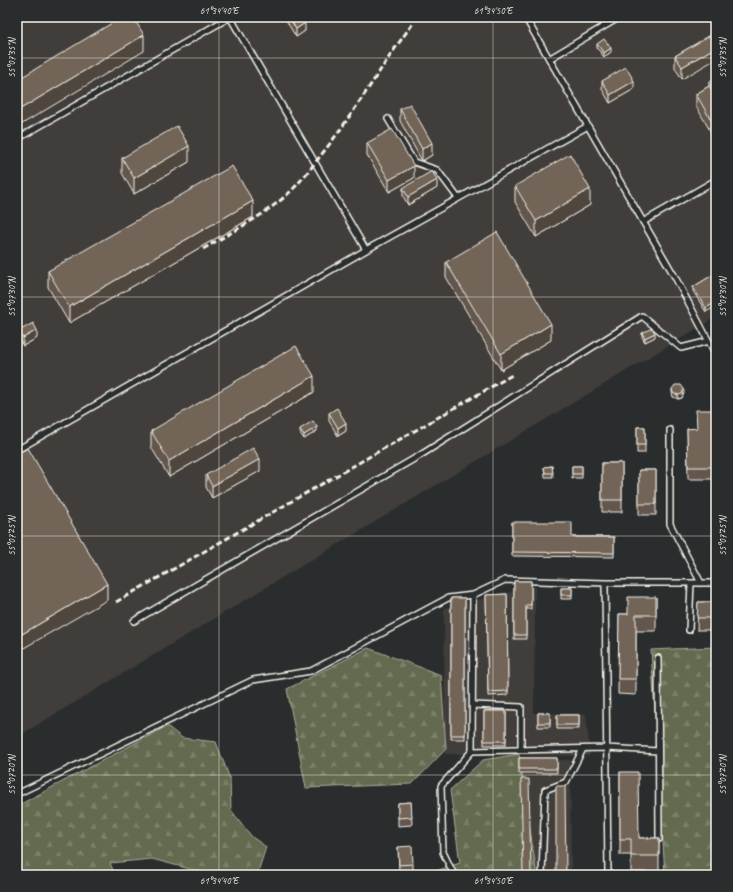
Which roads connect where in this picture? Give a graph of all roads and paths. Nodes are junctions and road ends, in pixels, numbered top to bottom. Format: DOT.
graph roads {
  1 [pos="230,17"];
  2 [pos="525,17"];
  3 [pos="620,17"];
  4 [pos="549,59"];
  5 [pos="388,119"];
  6 [pos="588,126"];
  7 [pos="17,139"];
  8 [pos="716,180"];
  9 [pos="458,198"];
  10 [pos="643,222"];
  11 [pos="366,250"];
  12 [pos="709,341"];
  13 [pos="716,354"];
  14 [pos="670,430"];
  15 [pos="17,450"];
  16 [pos="605,583"];
  17 [pos="691,583"];
  18 [pos="701,583"];
  19 [pos="716,583"];
  20 [pos="473,595"];
  21 [pos="134,621"];
  22 [pos="689,630"];
  23 [pos="658,658"];
  24 [pos="473,705"];
  25 [pos="583,748"];
  26 [pos="606,748"];
  27 [pos="522,750"];
  28 [pos="472,751"];
  29 [pos="658,751"];
  30 [pos="17,794"];
  31 [pos="660,839"];
  32 [pos="454,875"];
  33 [pos="542,875"];
  34 [pos="608,875"];
  1 -- 7 [label="lane"];
  1 -- 11 [label="lane"];
  2 -- 4 [label="lane"];
  3 -- 4 [label="lane"];
  4 -- 6 [label="lane"];
  5 -- 9 [label="lane"];
  6 -- 9 [label="lane"];
  6 -- 10 [label="lane"];
  8 -- 10 [label="lane"];
  9 -- 11 [label="lane"];
  10 -- 12 [label="lane"];
  11 -- 15 [label="lane"];
  12 -- 13 [label="lane"];
  12 -- 21 [label="lane"];
  14 -- 18 [label="lane"];
  16 -- 17 [label="lane"];
  16 -- 20 [label="lane"];
  16 -- 26 [label="lane"];
  17 -- 18 [label="lane"];
  17 -- 22 [label="lane"];
  18 -- 19 [label="lane"];
  20 -- 24 [label="lane"];
  20 -- 30 [label="lane"];
  23 -- 29 [label="lane"];
  24 -- 27 [label="lane"];
  24 -- 28 [label="lane"];
  25 -- 26 [label="lane"];
  25 -- 27 [label="lane"];
  25 -- 33 [label="lane"];
  26 -- 29 [label="lane"];
  26 -- 34 [label="lane"];
  27 -- 28 [label="lane"];
  28 -- 32 [label="lane"];
  29 -- 31 [label="lane"];
}
